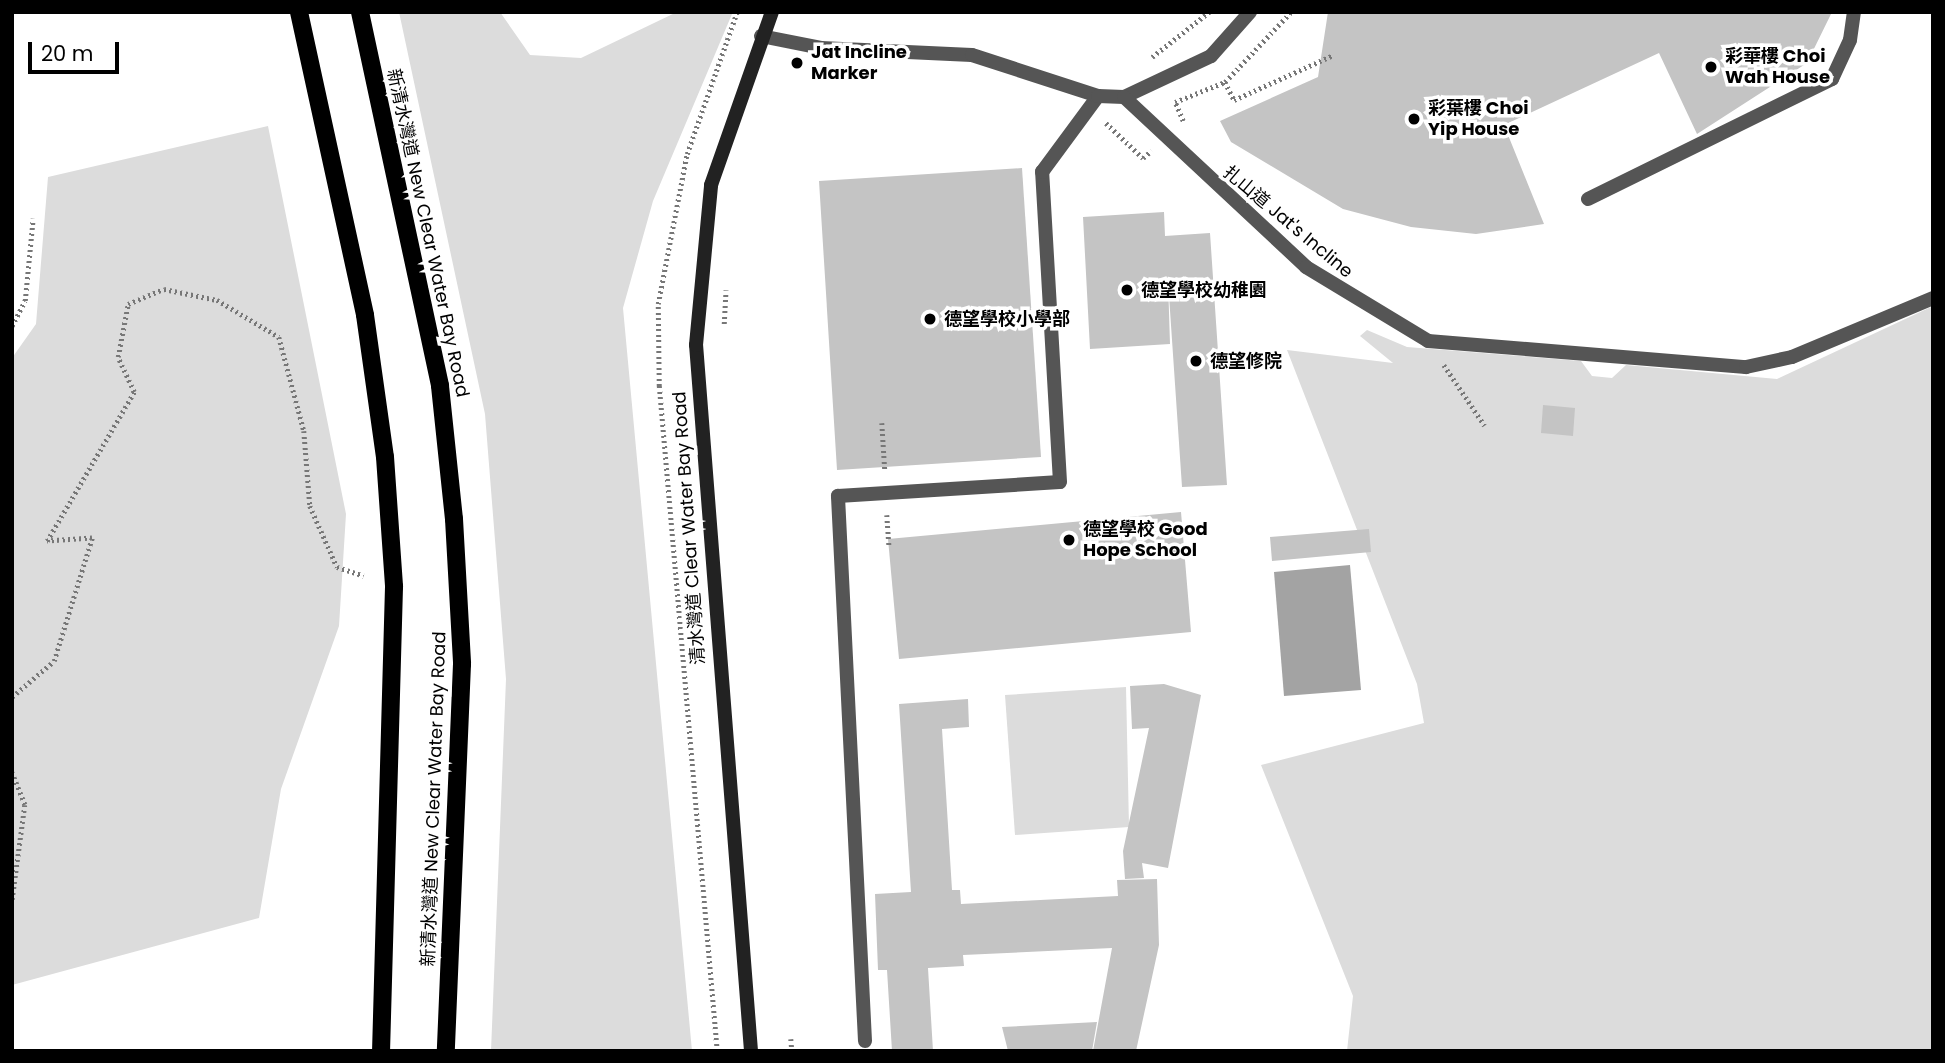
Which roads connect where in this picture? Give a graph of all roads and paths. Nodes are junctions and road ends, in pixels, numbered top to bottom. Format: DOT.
graph roads {
  1 [pos="299,12"];
  2 [pos="360,12"];
  3 [pos="737,12"];
  4 [pos="772,12"];
  5 [pos="1250,12"];
  6 [pos="1854,12"];
  7 [pos="761,36"];
  8 [pos="1333,55"];
  9 [pos="1225,82"];
  10 [pos="1098,96"];
  11 [pos="1124,97"];
  12 [pos="1085,114"];
  13 [pos="1143,158"];
  14 [pos="1588,199"];
  15 [pos="33,218"];
  16 [pos="727,284"];
  17 [pos="1933,298"];
  18 [pos="724,324"];
  19 [pos="12,326"];
  20 [pos="1428,341"];
  21 [pos="1485,426"];
  22 [pos="364,576"];
  23 [pos="12,697"];
  24 [pos="12,772"];
  25 [pos="12,903"];
  26 [pos="791,1039"];
  27 [pos="865,1041"];
  28 [pos="381,1051"];
  29 [pos="446,1051"];
  30 [pos="717,1051"];
  31 [pos="751,1051"];
  32 [pos="792,1051"];
  1 -- 28 [label="main road"];
  2 -- 29 [label="main road, 新清水灣道 New Clear Water Bay Road"];
  3 -- 30 [label="path"];
  4 -- 7 [label="main road, 清水灣道 Clear Water Bay Road"];
  5 -- 11 [label="street"];
  6 -- 14 [label="street"];
  7 -- 10 [label="street"];
  7 -- 31 [label="main road, 清水灣道 Clear Water Bay Road"];
  8 -- 9 [label="path"];
  10 -- 11 [label="street"];
  10 -- 12 [label="street"];
  11 -- 20 [label="street, 扎山道 Jat's Incline"];
  12 -- 13 [label="path"];
  12 -- 27 [label="street"];
  15 -- 19 [label="path"];
  16 -- 18 [label="path"];
  17 -- 20 [label="street, 扎山道 Jat's Incline"];
  20 -- 21 [label="path"];
  22 -- 23 [label="path"];
  24 -- 25 [label="path"];
  26 -- 32 [label="path"];
}
